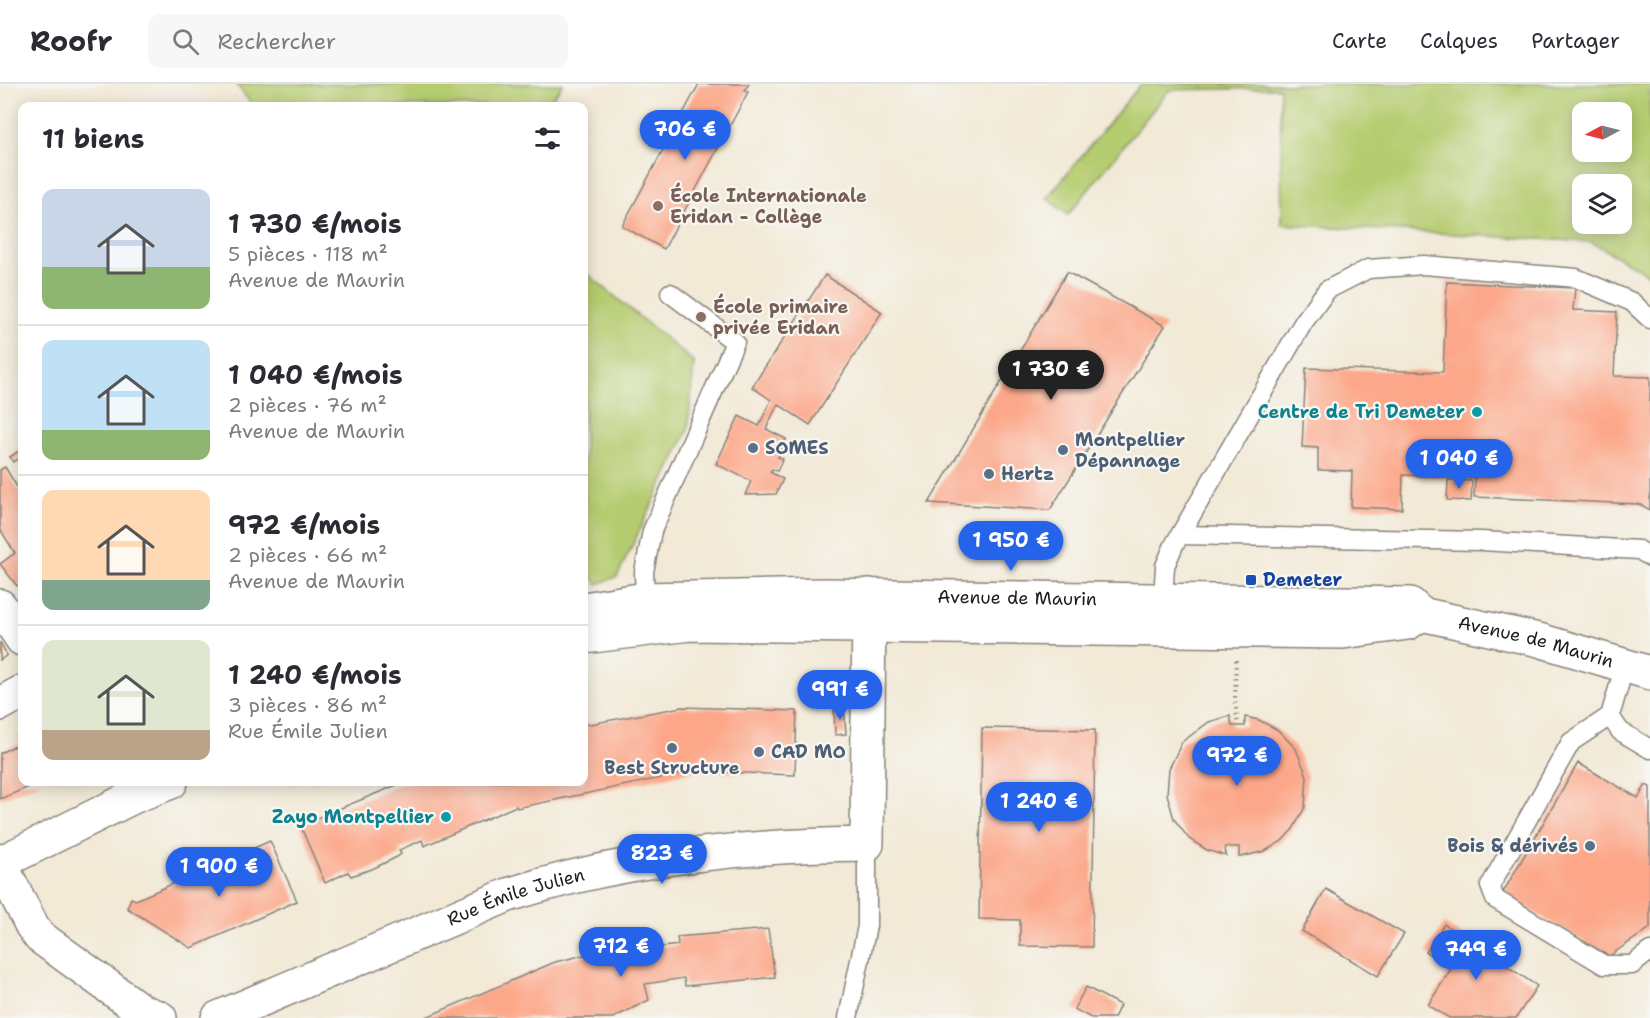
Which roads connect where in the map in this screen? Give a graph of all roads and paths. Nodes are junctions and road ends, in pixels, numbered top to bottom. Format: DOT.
graph roads {
  1 [pos="670,293"];
  2 [pos="1650,319"];
  3 [pos="1181,535"];
  4 [pos="1650,557"];
  5 [pos="645,598"];
  6 [pos="0,606"];
  7 [pos="588,608"];
  8 [pos="870,611"];
  9 [pos="1163,615"];
  10 [pos="18,633"];
  11 [pos="588,637"];
  12 [pos="1236,660"];
  13 [pos="1631,677"];
  14 [pos="18,695"];
  15 [pos="0,704"];
  16 [pos="1610,716"];
  17 [pos="1238,726"];
  18 [pos="1650,749"];
  19 [pos="148,786"];
  20 [pos="130,789"];
  21 [pos="867,844"];
  22 [pos="0,863"];
  23 [pos="1650,951"];
  24 [pos="160,1018"];
  25 [pos="218,1018"];
  26 [pos="848,1018"];
  1 -- 5 [label="lane"];
  2 -- 3 [label="lane"];
  3 -- 4 [label="lane"];
  3 -- 9 [label="lane"];
  5 -- 7 [label="street, Avenue de Maurin"];
  5 -- 8 [label="street, Avenue de Maurin"];
  6 -- 10 [label="street"];
  8 -- 9 [label="street, Avenue de Maurin"];
  8 -- 11 [label="street, Avenue de Maurin"];
  8 -- 21 [label="street"];
  9 -- 13 [label="street, Avenue de Maurin"];
  12 -- 17 [label="path"];
  13 -- 16 [label="lane"];
  14 -- 15 [label="street"];
  16 -- 18 [label="lane"];
  16 -- 23 [label="lane"];
  19 -- 20 [label="street"];
  20 -- 22 [label="street"];
  21 -- 25 [label="street, Rue Émile Julien"];
  21 -- 26 [label="lane"];
  22 -- 24 [label="street"];
}
